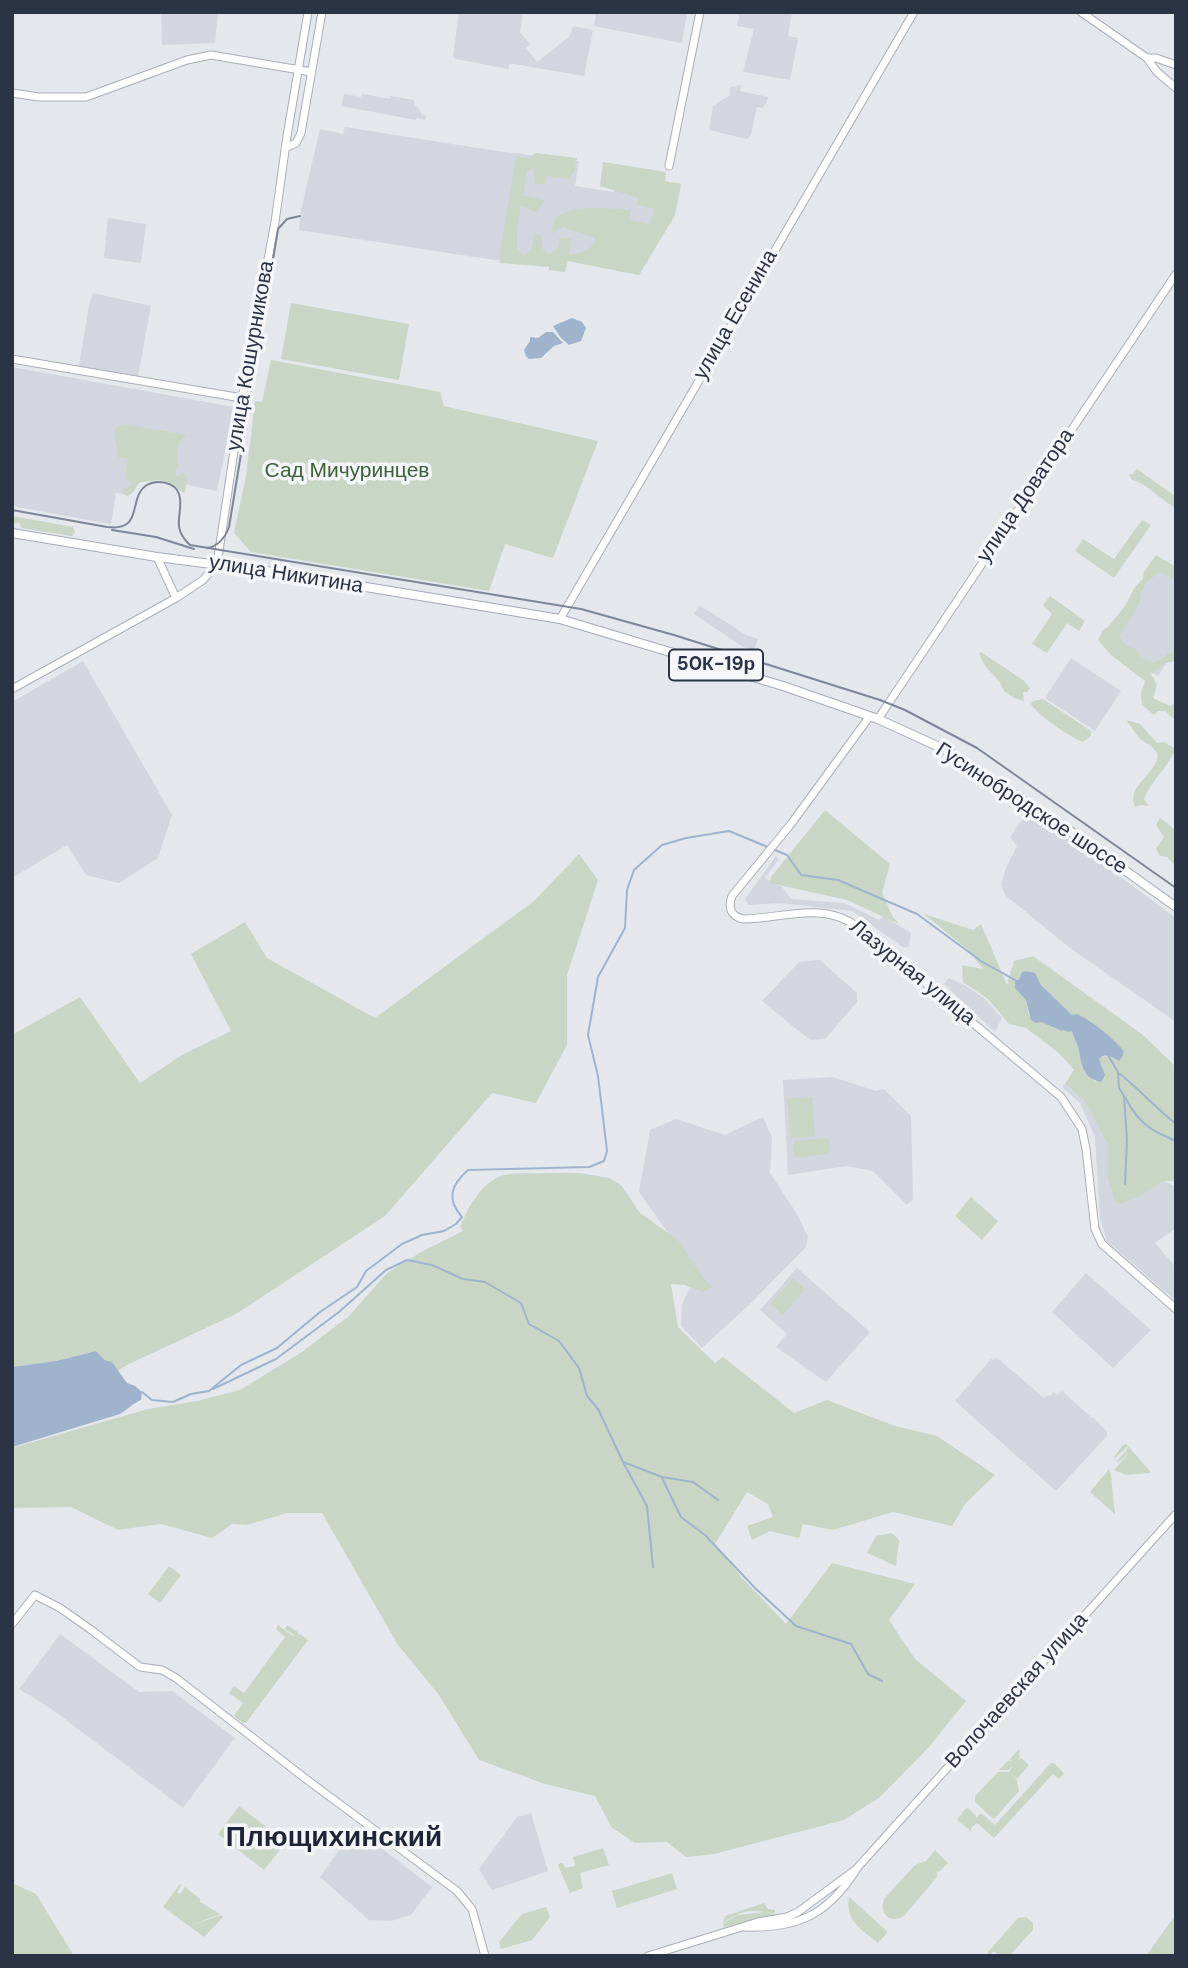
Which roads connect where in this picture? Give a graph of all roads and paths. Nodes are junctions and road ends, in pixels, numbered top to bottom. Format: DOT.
graph roads {
  1 [pos="308,12"];
  2 [pos="322,12"];
  3 [pos="700,12"];
  4 [pos="914,12"];
  5 [pos="1081,12"];
  6 [pos="1147,58"];
  7 [pos="1176,65"];
  8 [pos="298,70"];
  9 [pos="312,72"];
  10 [pos="1176,88"];
  11 [pos="12,93"];
  12 [pos="285,148"];
  13 [pos="669,166"];
  14 [pos="1176,274"];
  15 [pos="12,359"];
  16 [pos="242,398"];
  17 [pos="12,533"];
  18 [pos="157,557"];
  19 [pos="217,564"];
  20 [pos="176,598"];
  21 [pos="560,619"];
  22 [pos="12,689"];
  23 [pos="874,718"];
  24 [pos="1176,907"];
  25 [pos="1176,1309"];
  26 [pos="1176,1514"];
  27 [pos="12,1624"];
  28 [pos="858,1867"];
  29 [pos="744,1927"];
  30 [pos="485,1956"];
  31 [pos="648,1956"];
  1 -- 8 [label="street, улица Кошурникова"];
  2 -- 9 [label="street, улица Кошурникова"];
  3 -- 13 [label="street"];
  4 -- 21 [label="street, улица Есенина"];
  5 -- 6 [label="street"];
  6 -- 7 [label="street"];
  6 -- 10 [label="street"];
  8 -- 9 [label="street"];
  8 -- 11 [label="street"];
  8 -- 12 [label="street, улица Кошурникова"];
  9 -- 12 [label="street, улица Кошурникова"];
  12 -- 16 [label="street, улица Кошурникова"];
  14 -- 23 [label="street, улица Доватора"];
  15 -- 16 [label="street"];
  16 -- 19 [label="street, улица Кошурникова"];
  17 -- 18 [label="main road, улица Никитина"];
  18 -- 19 [label="main road, улица Никитина"];
  18 -- 20 [label="street"];
  19 -- 20 [label="street"];
  19 -- 21 [label="main road, улица Никитина"];
  20 -- 22 [label="street"];
  21 -- 23 [label="main road, Гусинобродское шоссе / 50К-19р"];
  23 -- 24 [label="main road, Гусинобродское шоссе / 50К-19р"];
  23 -- 25 [label="street, Лазурная улица"];
  26 -- 28 [label="street, Волочаевская улица"];
  27 -- 30 [label="street"];
  28 -- 29 [label="street, Волочаевская улица"];
  28 -- 29 [label="street, Волочаевская улица"];
  29 -- 31 [label="street"];
}
